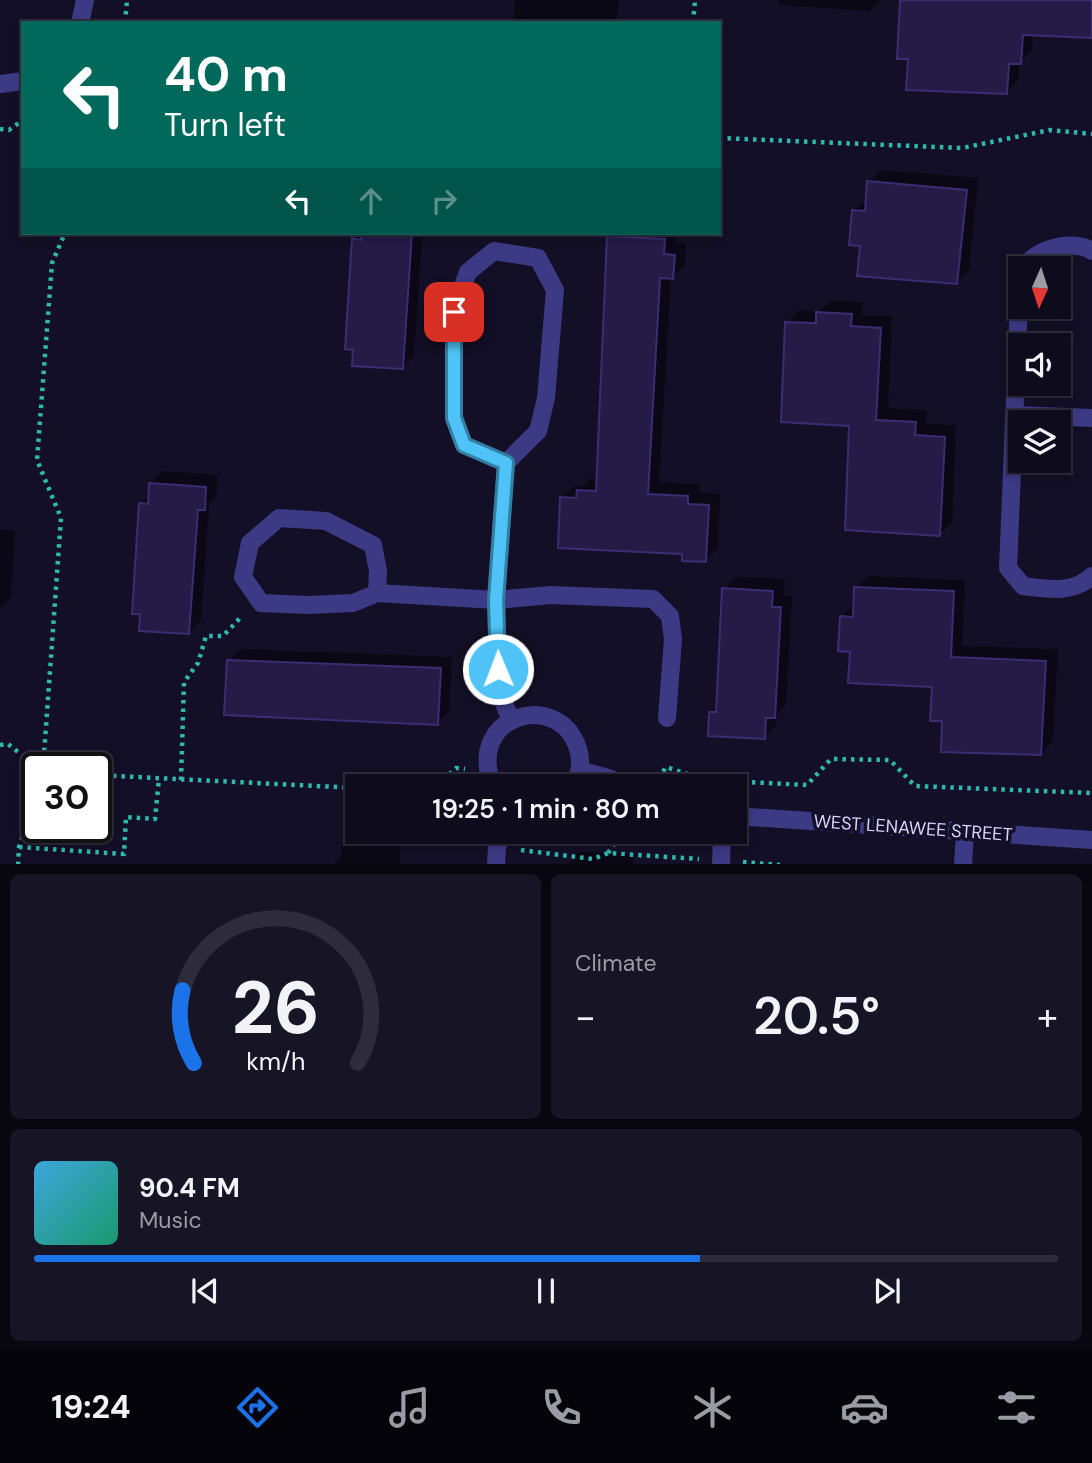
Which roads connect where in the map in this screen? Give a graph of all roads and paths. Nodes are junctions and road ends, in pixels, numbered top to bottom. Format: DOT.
graph roads {
  1 [pos="85,0"];
  2 [pos="127,0"];
  3 [pos="695,0"];
  4 [pos="80,21"];
  5 [pos="125,21"];
  6 [pos="693,21"];
  7 [pos="21,81"];
  8 [pos="0,85"];
  9 [pos="21,121"];
  10 [pos="0,129"];
  11 [pos="1092,134"];
  12 [pos="721,138"];
  13 [pos="64,235"];
  14 [pos="1092,251"];
  15 [pos="1035,256"];
  16 [pos="1018,319"];
  17 [pos="1014,410"];
  18 [pos="1071,417"];
  19 [pos="1092,418"];
  20 [pos="506,463"];
  21 [pos="1012,473"];
  22 [pos="1092,576"];
  23 [pos="377,593"];
  24 [pos="496,600"];
  25 [pos="247,610"];
  26 [pos="667,718"];
  27 [pos="511,720"];
  28 [pos="0,745"];
  29 [pos="44,752"];
  30 [pos="21,754"];
  31 [pos="450,774"];
  32 [pos="475,774"];
  33 [pos="489,774"];
  34 [pos="578,774"];
  35 [pos="662,774"];
  36 [pos="688,774"];
  37 [pos="112,776"];
  38 [pos="159,778"];
  39 [pos="181,780"];
  40 [pos="747,782"];
  41 [pos="345,787"];
  42 [pos="1092,793"];
  43 [pos="747,817"];
  44 [pos="965,832"];
  45 [pos="1092,840"];
  46 [pos="21,841"];
  47 [pos="472,844"];
  48 [pos="614,844"];
  49 [pos="722,844"];
  50 [pos="19,847"];
  51 [pos="499,848"];
  52 [pos="608,853"];
  53 [pos="721,863"];
  54 [pos="18,864"];
  55 [pos="780,864"];
  56 [pos="963,864"];
  1 -- 4 [label="street"];
  2 -- 5 [label="path"];
  3 -- 6 [label="path"];
  7 -- 8 [label="street"];
  9 -- 10 [label="path"];
  11 -- 12 [label="path"];
  13 -- 29 [label="path"];
  14 -- 15 [label="street"];
  16 -- 17 [label="street"];
  18 -- 19 [label="street"];
  20 -- 20 [label="street"];
  20 -- 24 [label="street"];
  21 -- 22 [label="street"];
  23 -- 23 [label="street"];
  23 -- 24 [label="street"];
  24 -- 26 [label="street"];
  24 -- 27 [label="street"];
  25 -- 39 [label="path"];
  27 -- 33 [label="street"];
  27 -- 34 [label="street"];
  28 -- 30 [label="path"];
  31 -- 32 [label="path"];
  35 -- 36 [label="path"];
  37 -- 38 [label="path"];
  38 -- 39 [label="path"];
  38 -- 50 [label="path"];
  39 -- 41 [label="path"];
  40 -- 42 [label="path"];
  43 -- 44 [label="street, WEST LENAWEE STREET"];
  44 -- 45 [label="street, WEST LENAWEE STREET"];
  44 -- 56 [label="street"];
  46 -- 50 [label="path"];
  47 -- 51 [label="path"];
  48 -- 52 [label="path"];
  49 -- 53 [label="street"];
  50 -- 54 [label="path"];
  51 -- 52 [label="path"];
  52 -- 53 [label="path"];
  53 -- 55 [label="path"];
}
